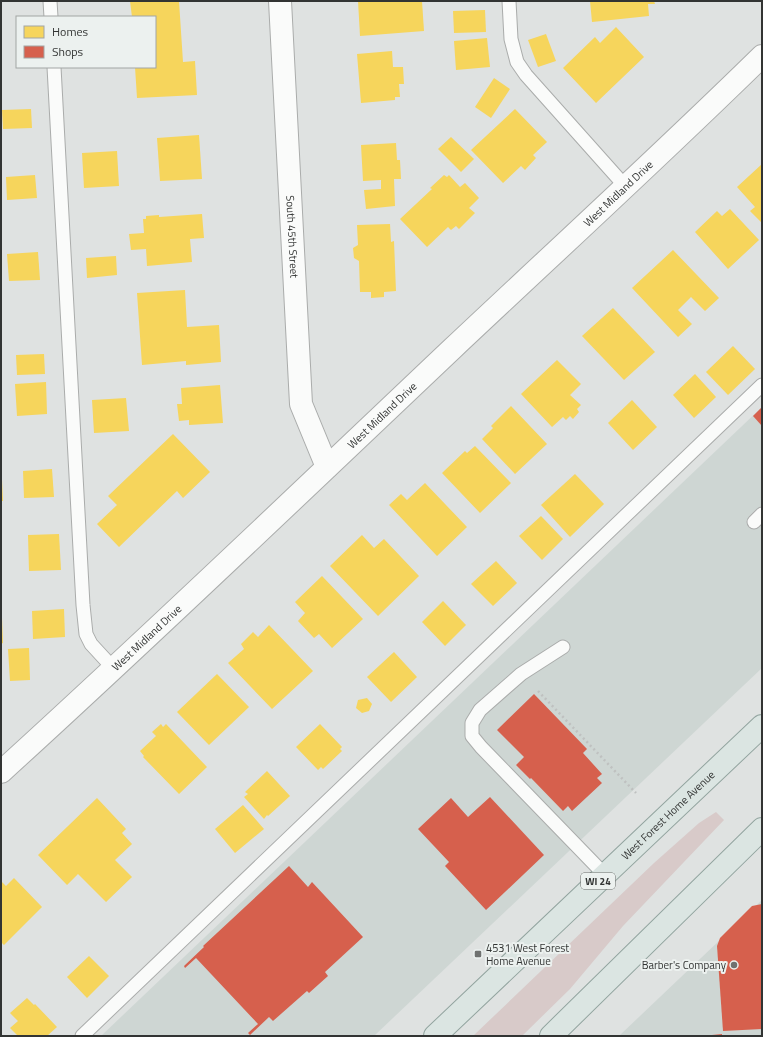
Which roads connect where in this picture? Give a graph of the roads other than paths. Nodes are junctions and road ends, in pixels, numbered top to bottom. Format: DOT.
graph roads {
  1 [pos="50,1"];
  2 [pos="280,1"];
  3 [pos="509,1"];
  4 [pos="51,16"];
  5 [pos="762,56"];
  6 [pos="54,68"];
  7 [pos="625,186"];
  8 [pos="762,385"];
  9 [pos="327,467"];
  10 [pos="563,647"];
  11 [pos="114,669"];
  12 [pos="759,735"];
  13 [pos="1,772"];
  14 [pos="762,829"];
  15 [pos="605,875"];
  16 [pos="82,1036"];
  17 [pos="435,1036"];
  18 [pos="551,1036"];
  1 -- 4 [label="lane"];
  2 -- 9 [label="street, South 45th Street"];
  3 -- 7 [label="lane"];
  5 -- 7 [label="street, West Midland Drive"];
  6 -- 11 [label="lane"];
  7 -- 9 [label="street, West Midland Drive"];
  8 -- 16 [label="lane"];
  9 -- 11 [label="street, West Midland Drive"];
  10 -- 15 [label="lane"];
  11 -- 13 [label="street, West Midland Drive"];
  12 -- 15 [label="main road, West Forest Home Avenue / WI 24"];
  14 -- 18 [label="main road"];
  15 -- 17 [label="main road, West Forest Home Avenue / WI 24"];
}
